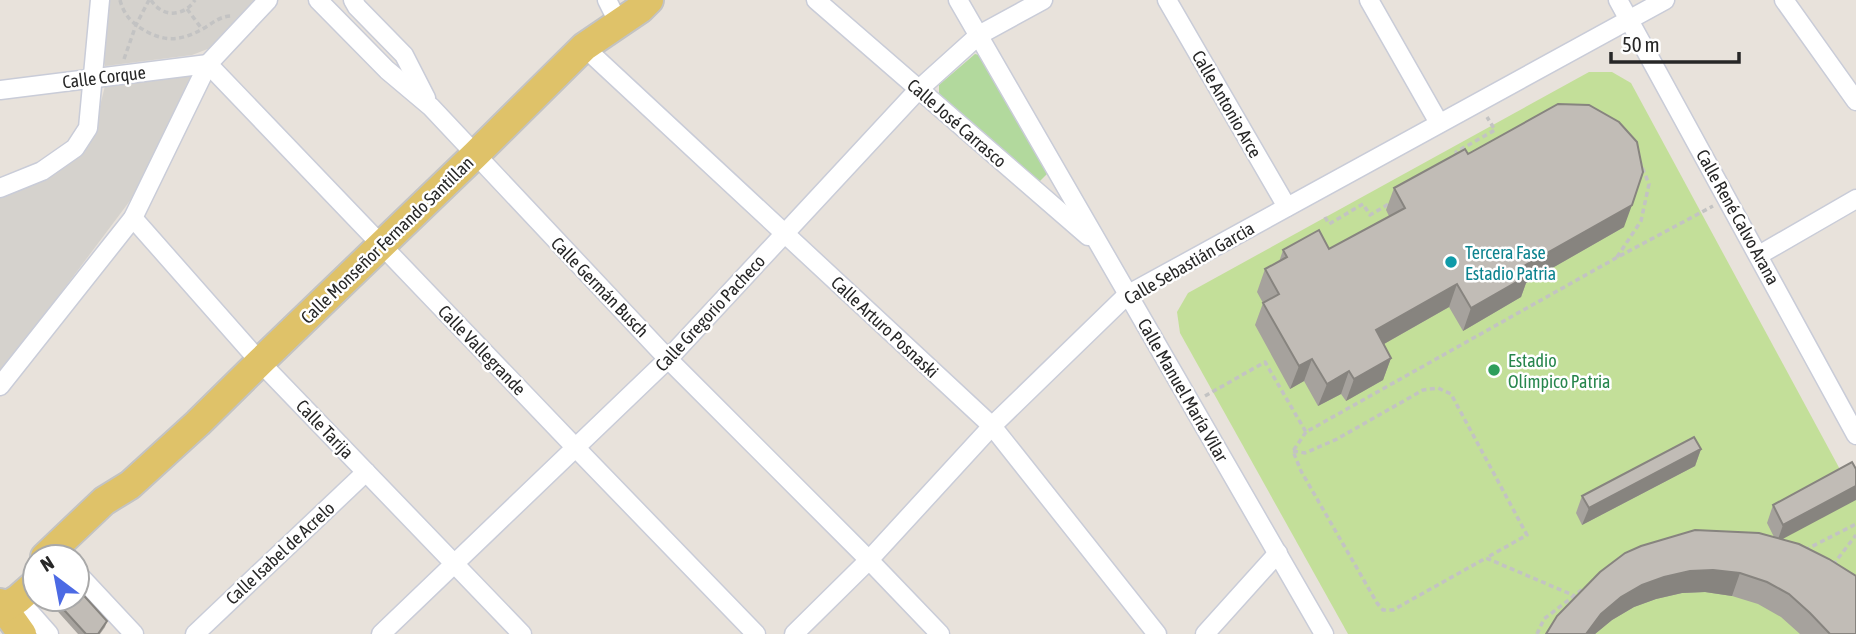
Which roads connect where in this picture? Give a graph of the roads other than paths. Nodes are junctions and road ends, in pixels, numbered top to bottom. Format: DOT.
graph roads {
  1 [pos="100,0"];
  2 [pos="268,0"];
  3 [pos="318,0"];
  4 [pos="353,0"];
  5 [pos="649,0"];
  6 [pos="816,0"];
  7 [pos="958,0"];
  8 [pos="1043,0"];
  9 [pos="1167,0"];
  10 [pos="1369,0"];
  11 [pos="1618,0"];
  12 [pos="1664,0"];
  13 [pos="1784,0"];
  14 [pos="613,12"];
  15 [pos="1629,19"];
  16 [pos="979,35"];
  17 [pos="584,47"];
  18 [pos="208,64"];
  19 [pos="93,78"];
  20 [pos="0,90"];
  21 [pos="918,90"];
  22 [pos="1856,101"];
  23 [pos="431,107"];
  24 [pos="1439,123"];
  25 [pos="475,155"];
  26 [pos="0,188"];
  27 [pos="1856,199"];
  28 [pos="1287,207"];
  29 [pos="133,218"];
  30 [pos="783,233"];
  31 [pos="1098,245"];
  32 [pos="382,246"];
  33 [pos="1759,255"];
  34 [pos="1127,295"];
  35 [pos="668,359"];
  36 [pos="260,362"];
  37 [pos="0,386"];
  38 [pos="992,426"];
  39 [pos="1856,435"];
  40 [pos="575,447"];
  41 [pos="366,472"];
  42 [pos="130,485"];
  43 [pos="60,543"];
  44 [pos="78,543"];
  45 [pos="1278,553"];
  46 [pos="869,560"];
  47 [pos="455,563"];
  48 [pos="91,588"];
  49 [pos="16,593"];
  50 [pos="22,634"];
  51 [pos="49,634"];
  52 [pos="134,634"];
  53 [pos="195,634"];
  54 [pos="381,634"];
  55 [pos="522,634"];
  56 [pos="756,634"];
  57 [pos="794,634"];
  58 [pos="940,634"];
  59 [pos="1157,634"];
  60 [pos="1205,634"];
  61 [pos="1324,634"];
  1 -- 19 [label="street"];
  2 -- 18 [label="street"];
  3 -- 23 [label="street, Calle Germán Busch"];
  4 -- 23 [label="street"];
  5 -- 14 [label="main road, Calle Monseñor Fernando Santillan"];
  6 -- 21 [label="street, Calle José Carrasco"];
  7 -- 16 [label="street, Calle Manuel María Vilar"];
  8 -- 16 [label="street, Calle Gregorio Pacheco"];
  9 -- 28 [label="street, Calle Antonio Arce"];
  10 -- 24 [label="street"];
  11 -- 15 [label="street, Calle René Calvo Arana"];
  12 -- 15 [label="street, Calle Sebastián Garcia"];
  13 -- 22 [label="street"];
  14 -- 17 [label="main road, Calle Monseñor Fernando Santillan"];
  15 -- 24 [label="street, Calle Sebastián Garcia"];
  15 -- 33 [label="street, Calle René Calvo Arana"];
  16 -- 21 [label="street, Calle Gregorio Pacheco"];
  16 -- 31 [label="street, Calle Manuel María Vilar"];
  17 -- 25 [label="main road, Calle Monseñor Fernando Santillan"];
  17 -- 30 [label="street, Calle Arturo Posnaski"];
  18 -- 19 [label="street, Calle Corque"];
  18 -- 29 [label="street"];
  18 -- 32 [label="street, Calle Vallegrande"];
  19 -- 20 [label="street, Calle Corque"];
  19 -- 26 [label="street"];
  21 -- 30 [label="street, Calle Gregorio Pacheco"];
  21 -- 31 [label="street, Calle José Carrasco"];
  23 -- 25 [label="street, Calle Germán Busch"];
  24 -- 28 [label="street, Calle Sebastián Garcia"];
  25 -- 32 [label="main road, Calle Monseñor Fernando Santillan"];
  25 -- 35 [label="street, Calle Germán Busch"];
  27 -- 33 [label="street"];
  28 -- 34 [label="street, Calle Sebastián Garcia"];
  29 -- 36 [label="street, Calle Tarija"];
  29 -- 37 [label="street"];
  30 -- 35 [label="street, Calle Gregorio Pacheco"];
  30 -- 38 [label="street, Calle Arturo Posnaski"];
  31 -- 34 [label="street, Calle Manuel María Vilar"];
  32 -- 36 [label="main road, Calle Monseñor Fernando Santillan"];
  32 -- 40 [label="street, Calle Vallegrande"];
  33 -- 39 [label="street, Calle René Calvo Arana"];
  34 -- 38 [label="street, Calle Sebastián Garcia"];
  34 -- 45 [label="street, Calle Manuel María Vilar"];
  35 -- 40 [label="street, Calle Gregorio Pacheco"];
  35 -- 46 [label="street, Calle Germán Busch"];
  36 -- 41 [label="street, Calle Tarija"];
  36 -- 42 [label="main road, Calle Monseñor Fernando Santillan"];
  38 -- 46 [label="street, Calle Sebastián Garcia"];
  38 -- 59 [label="street, Calle Arturo Posnaski"];
  40 -- 47 [label="street, Calle Gregorio Pacheco"];
  40 -- 56 [label="street, Calle Vallegrande"];
  41 -- 47 [label="street, Calle Tarija"];
  41 -- 53 [label="street, Calle Isabel de Acrelo"];
  42 -- 43 [label="main road, Calle Monseñor Fernando Santillan"];
  42 -- 44 [label="main road, Calle Monseñor Fernando Santillan"];
  45 -- 60 [label="street"];
  45 -- 61 [label="street, Calle Manuel María Vilar"];
  46 -- 57 [label="street, Calle Sebastián Garcia"];
  46 -- 58 [label="street, Calle Germán Busch"];
  47 -- 54 [label="street, Calle Gregorio Pacheco"];
  47 -- 55 [label="street, Calle Tarija"];
  48 -- 52 [label="street"];
  49 -- 50 [label="main road"];
  49 -- 51 [label="street"];
}
